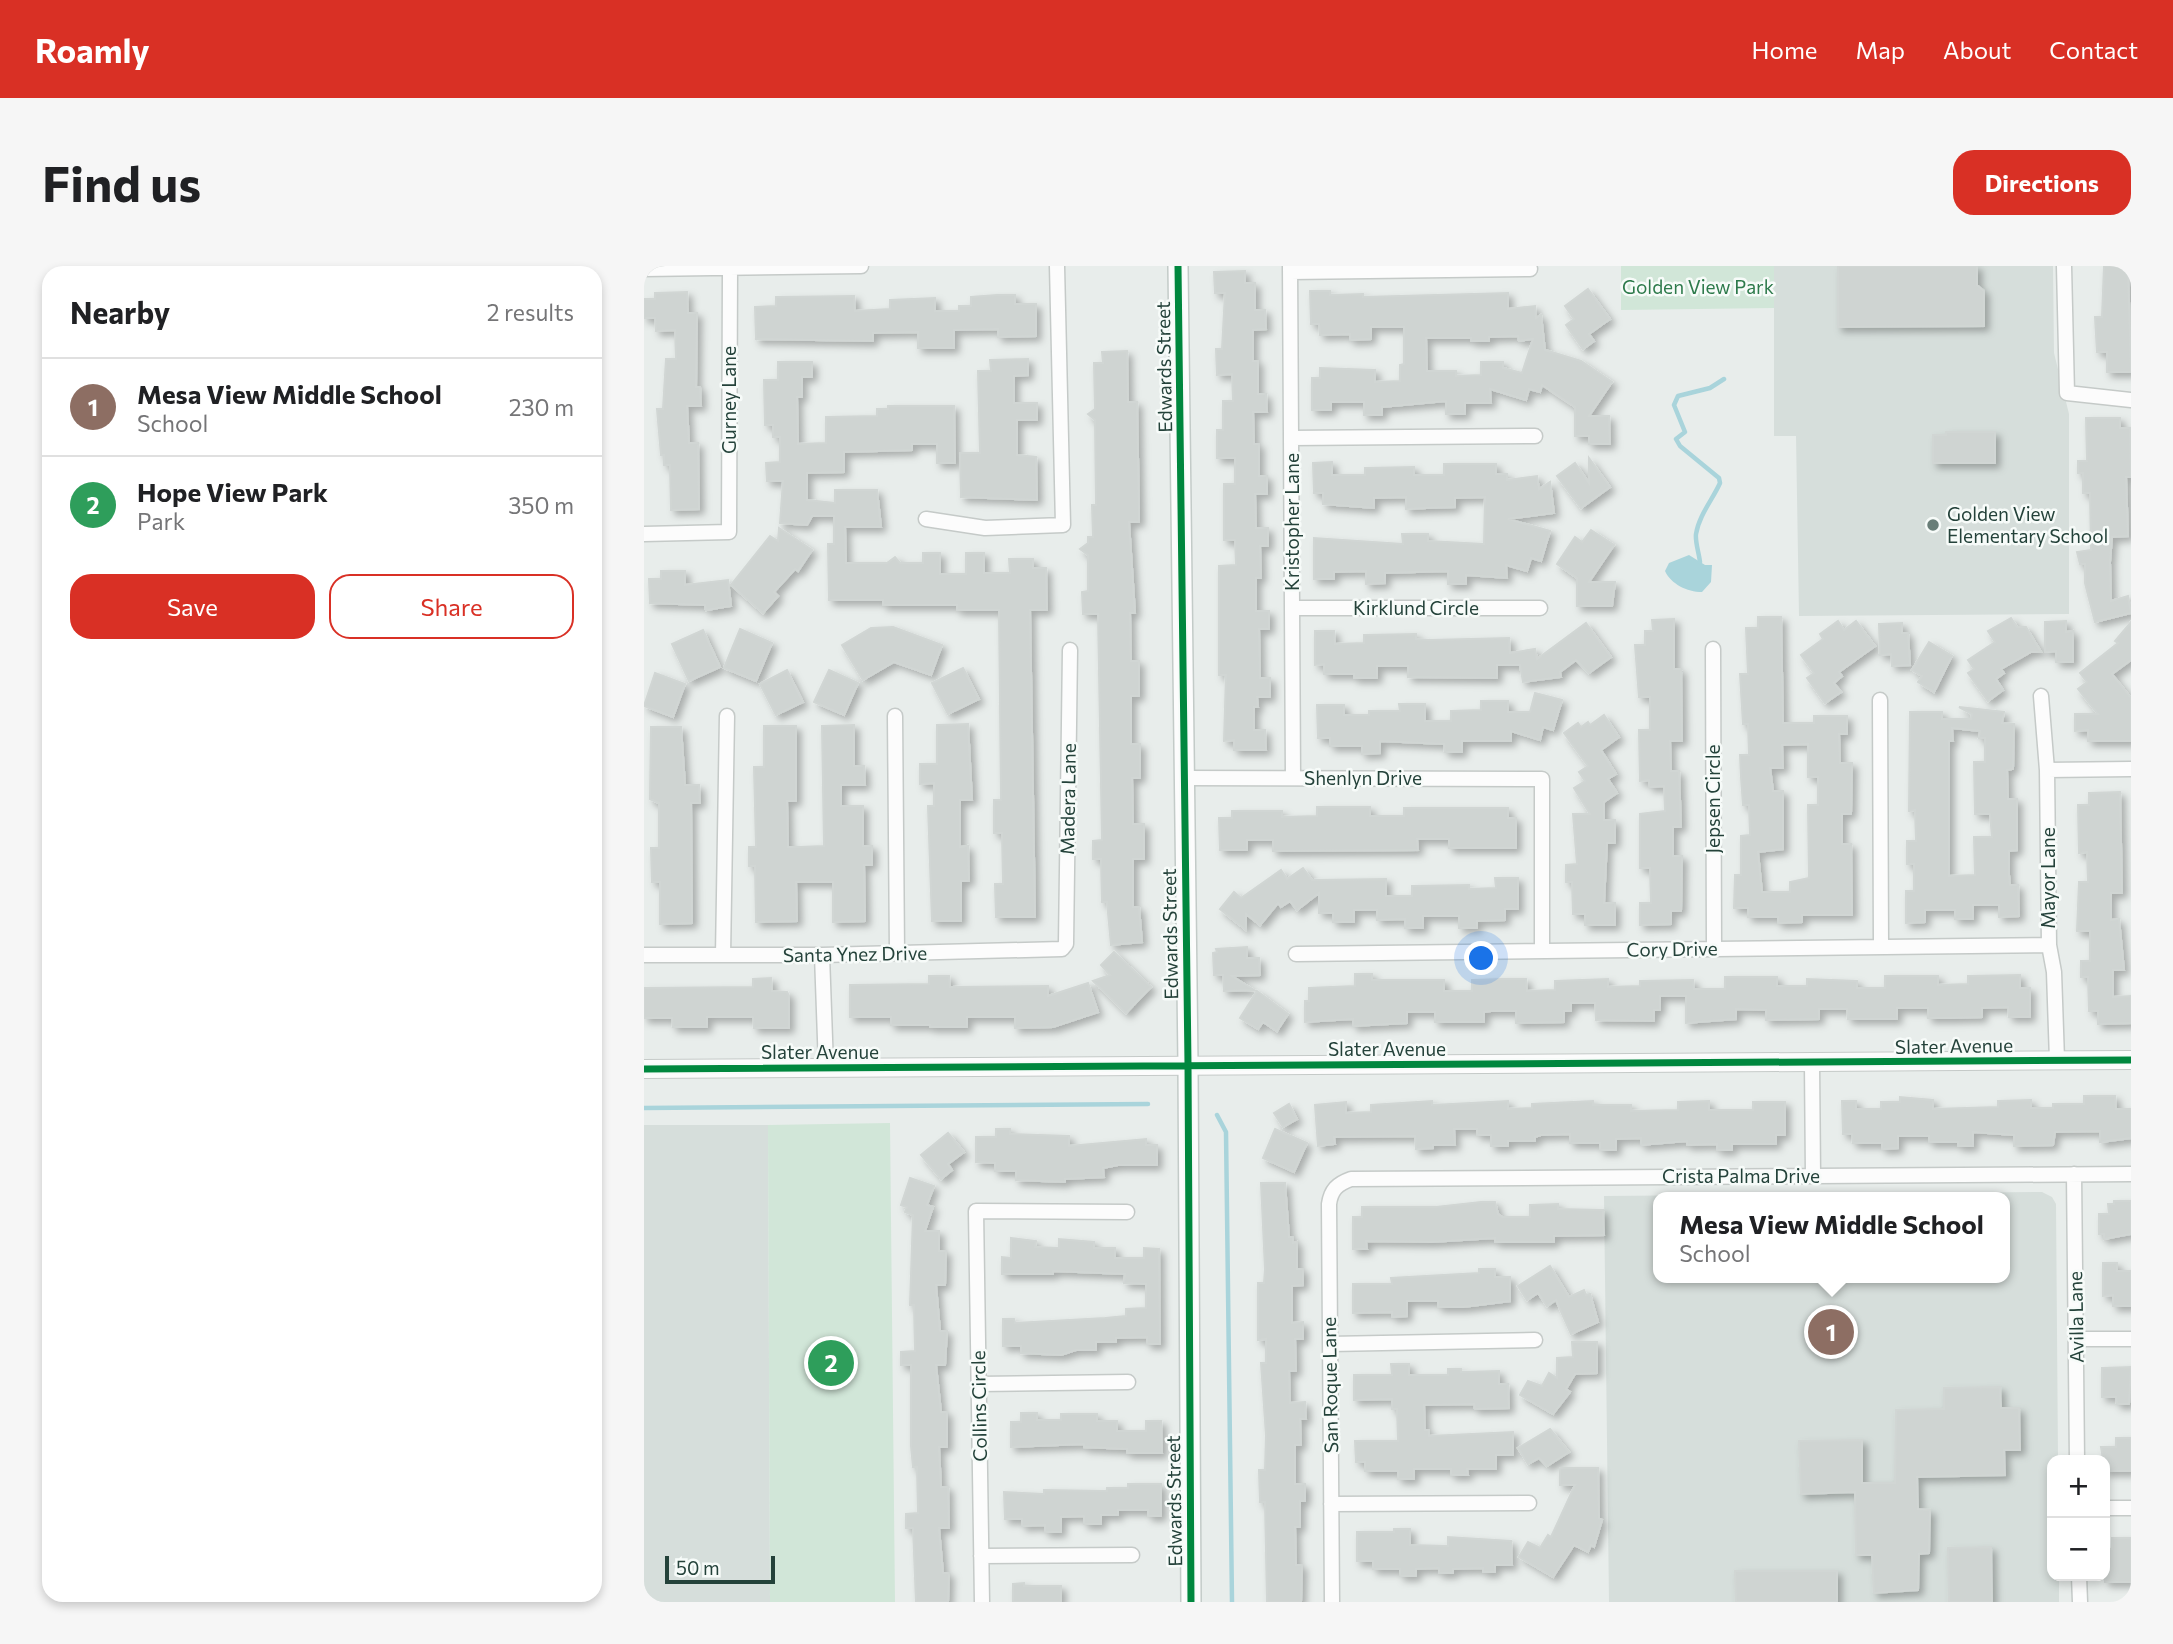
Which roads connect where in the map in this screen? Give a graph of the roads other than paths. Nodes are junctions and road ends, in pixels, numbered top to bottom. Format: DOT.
graph roads {
  1 [pos="861,266"];
  2 [pos="1057,266"];
  3 [pos="1178,266"];
  4 [pos="2064,266"];
  5 [pos="730,268"];
  6 [pos="644,269"];
  7 [pos="1290,269"];
  8 [pos="1530,269"];
  9 [pos="2131,400"];
  10 [pos="1535,436"];
  11 [pos="1291,438"];
  12 [pos="926,519"];
  13 [pos="644,534"];
  14 [pos="1292,608"];
  15 [pos="1540,608"];
  16 [pos="1713,649"];
  17 [pos="1070,650"];
  18 [pos="2041,696"];
  19 [pos="1880,700"];
  20 [pos="727,716"];
  21 [pos="895,716"];
  22 [pos="2131,769"];
  23 [pos="2048,770"];
  24 [pos="1183,778"];
  25 [pos="1293,778"];
  26 [pos="2049,945"];
  27 [pos="1065,947"];
  28 [pos="1881,947"];
  29 [pos="1714,949"];
  30 [pos="1542,951"];
  31 [pos="897,953"];
  32 [pos="1296,954"];
  33 [pos="644,955"];
  34 [pos="723,955"];
  35 [pos="822,955"];
  36 [pos="2057,1060"];
  37 [pos="2131,1060"];
  38 [pos="1188,1064"];
  39 [pos="1812,1064"];
  40 [pos="826,1067"];
  41 [pos="644,1069"];
  42 [pos="2074,1174"];
  43 [pos="2131,1174"];
  44 [pos="1813,1176"];
  45 [pos="1351,1179"];
  46 [pos="1127,1212"];
  47 [pos="2077,1339"];
  48 [pos="2131,1339"];
  49 [pos="1535,1340"];
  50 [pos="1330,1344"];
  51 [pos="1128,1382"];
  52 [pos="978,1384"];
  53 [pos="2077,1455"];
  54 [pos="1530,1503"];
  55 [pos="1331,1504"];
  56 [pos="2110,1508"];
  57 [pos="2131,1508"];
  58 [pos="1132,1555"];
  59 [pos="981,1556"];
  60 [pos="2080,1581"];
  61 [pos="982,1602"];
  62 [pos="1191,1602"];
  63 [pos="1332,1602"];
  64 [pos="2080,1602"];
  1 -- 5 [label="street"];
  2 -- 12 [label="street"];
  3 -- 24 [label="main road, Edwards Street"];
  4 -- 9 [label="street"];
  5 -- 6 [label="street"];
  5 -- 13 [label="street, Gurney Lane"];
  7 -- 8 [label="street"];
  7 -- 11 [label="street, Kristopher Lane"];
  10 -- 11 [label="street"];
  11 -- 14 [label="street, Kristopher Lane"];
  14 -- 15 [label="street, Kirklund Circle"];
  14 -- 25 [label="street, Kristopher Lane"];
  16 -- 29 [label="street, Jepsen Circle"];
  17 -- 27 [label="street, Madera Lane"];
  18 -- 23 [label="street, Mayor Lane"];
  19 -- 28 [label="street"];
  20 -- 34 [label="street"];
  21 -- 31 [label="street"];
  22 -- 23 [label="street"];
  23 -- 26 [label="street, Mayor Lane"];
  24 -- 25 [label="street, Shenlyn Drive"];
  24 -- 38 [label="main road, Edwards Street"];
  25 -- 30 [label="street, Shenlyn Drive"];
  26 -- 28 [label="street, Cory Drive"];
  26 -- 36 [label="street, Mayor Lane"];
  27 -- 31 [label="street, Santa Ynez Drive"];
  28 -- 29 [label="street, Cory Drive"];
  29 -- 30 [label="street, Cory Drive"];
  30 -- 32 [label="street, Cory Drive"];
  31 -- 35 [label="street, Santa Ynez Drive"];
  33 -- 34 [label="street, Santa Ynez Drive"];
  34 -- 35 [label="street, Santa Ynez Drive"];
  35 -- 40 [label="street"];
  36 -- 37 [label="street, Slater Avenue"];
  36 -- 39 [label="street, Slater Avenue"];
  38 -- 39 [label="street, Slater Avenue"];
  38 -- 40 [label="street, Slater Avenue"];
  38 -- 62 [label="main road, Edwards Street"];
  39 -- 44 [label="street"];
  40 -- 41 [label="street, Slater Avenue"];
  42 -- 43 [label="street, Crista Palma Drive"];
  42 -- 44 [label="street, Crista Palma Drive"];
  42 -- 47 [label="street, Avilla Lane"];
  44 -- 45 [label="street, Crista Palma Drive"];
  45 -- 50 [label="street, San Roque Lane"];
  46 -- 52 [label="street, Collins Circle"];
  47 -- 48 [label="street"];
  47 -- 53 [label="street, Avilla Lane"];
  49 -- 50 [label="street"];
  50 -- 55 [label="street, San Roque Lane"];
  51 -- 52 [label="street"];
  52 -- 59 [label="street, Collins Circle"];
  54 -- 55 [label="street"];
  55 -- 63 [label="street, San Roque Lane"];
  56 -- 57 [label="street"];
  58 -- 59 [label="street"];
  59 -- 61 [label="street, Collins Circle"];
  60 -- 64 [label="street"];
}
